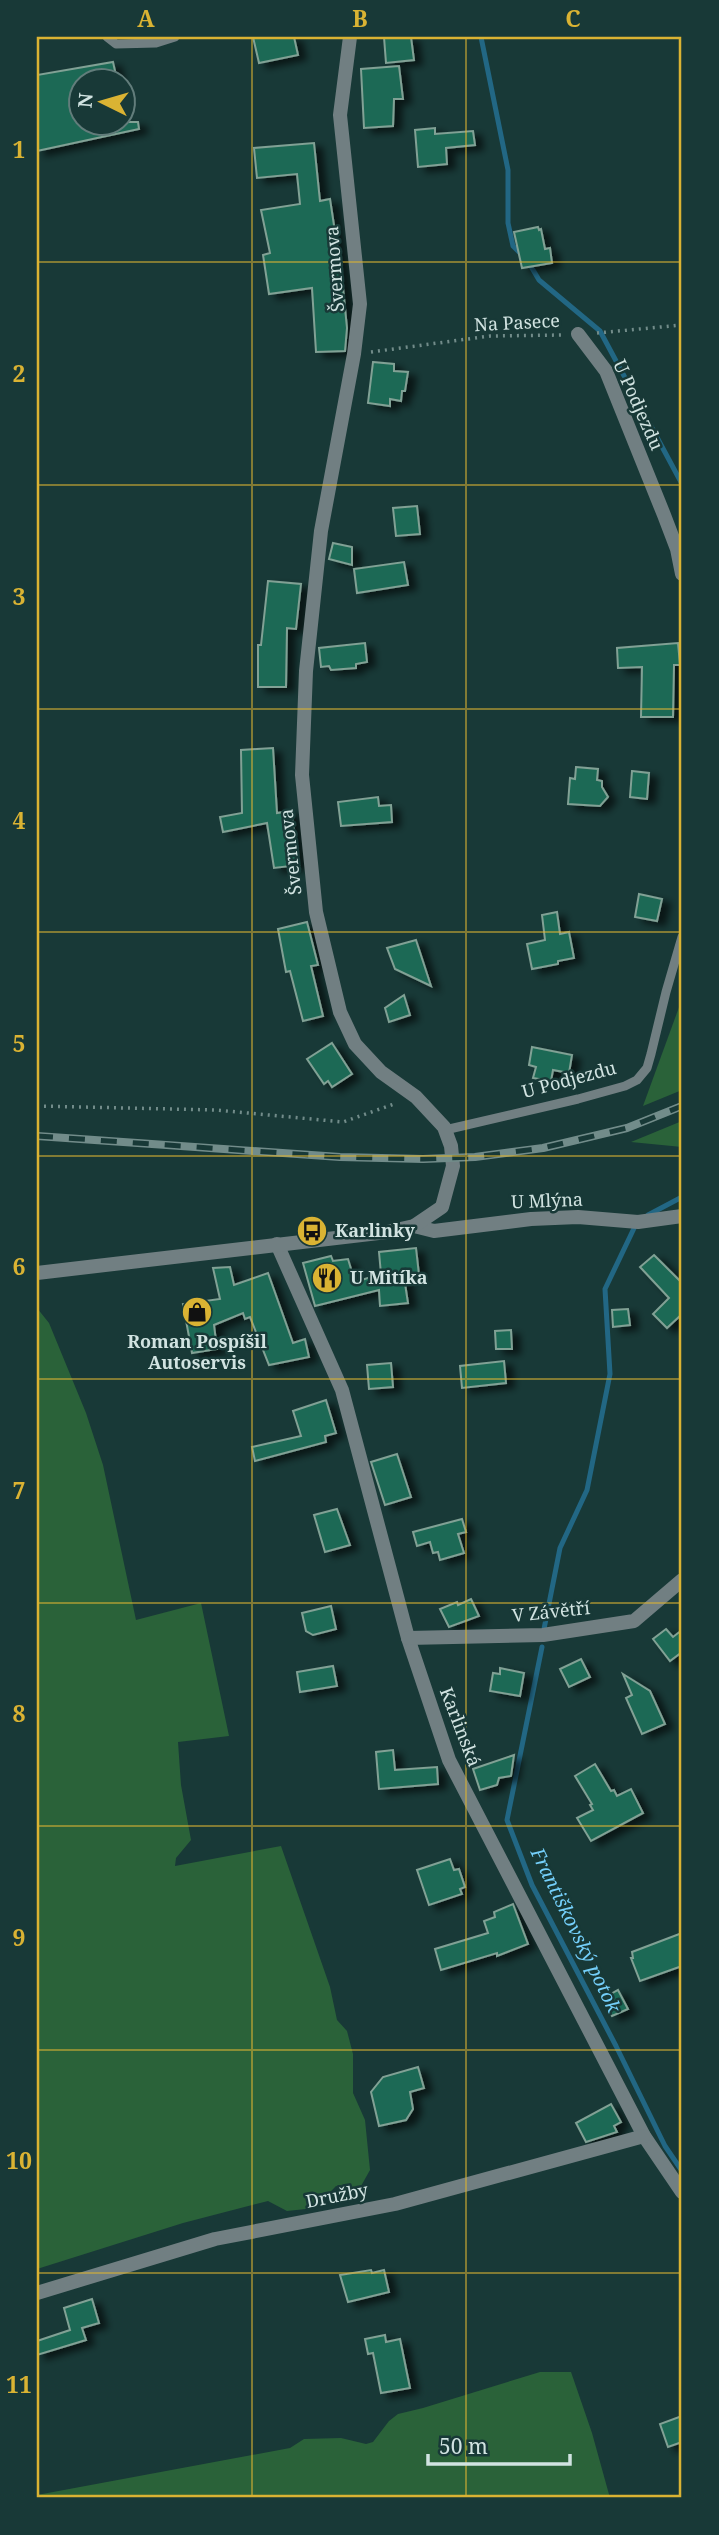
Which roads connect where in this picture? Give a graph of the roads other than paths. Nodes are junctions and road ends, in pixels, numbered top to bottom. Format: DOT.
graph roads {
  1 [pos="107,37"];
  2 [pos="175,37"];
  3 [pos="350,37"];
  4 [pos="578,334"];
  5 [pos="682,574"];
  6 [pos="682,937"];
  7 [pos="445,1130"];
  8 [pos="682,1216"];
  9 [pos="414,1226"];
  10 [pos="276,1244"];
  11 [pos="37,1273"];
  12 [pos="682,1580"];
  13 [pos="408,1637"];
  14 [pos="645,2136"];
  15 [pos="682,2192"];
  16 [pos="37,2292"];
  1 -- 2 [label="lane"];
  3 -- 7 [label="street, Švermova"];
  4 -- 5 [label="street, U Podjezdu"];
  6 -- 7 [label="lane, U Podjezdu"];
  7 -- 9 [label="street, Švermova"];
  8 -- 9 [label="street, U Mlýna"];
  9 -- 10 [label="street, Švermova"];
  10 -- 11 [label="street, Švermova"];
  10 -- 13 [label="street, Karlinská"];
  12 -- 13 [label="street, V Závětří"];
  13 -- 14 [label="street, Karlinská"];
  14 -- 15 [label="street, Karlinská"];
  14 -- 16 [label="street, Družby"];
}
